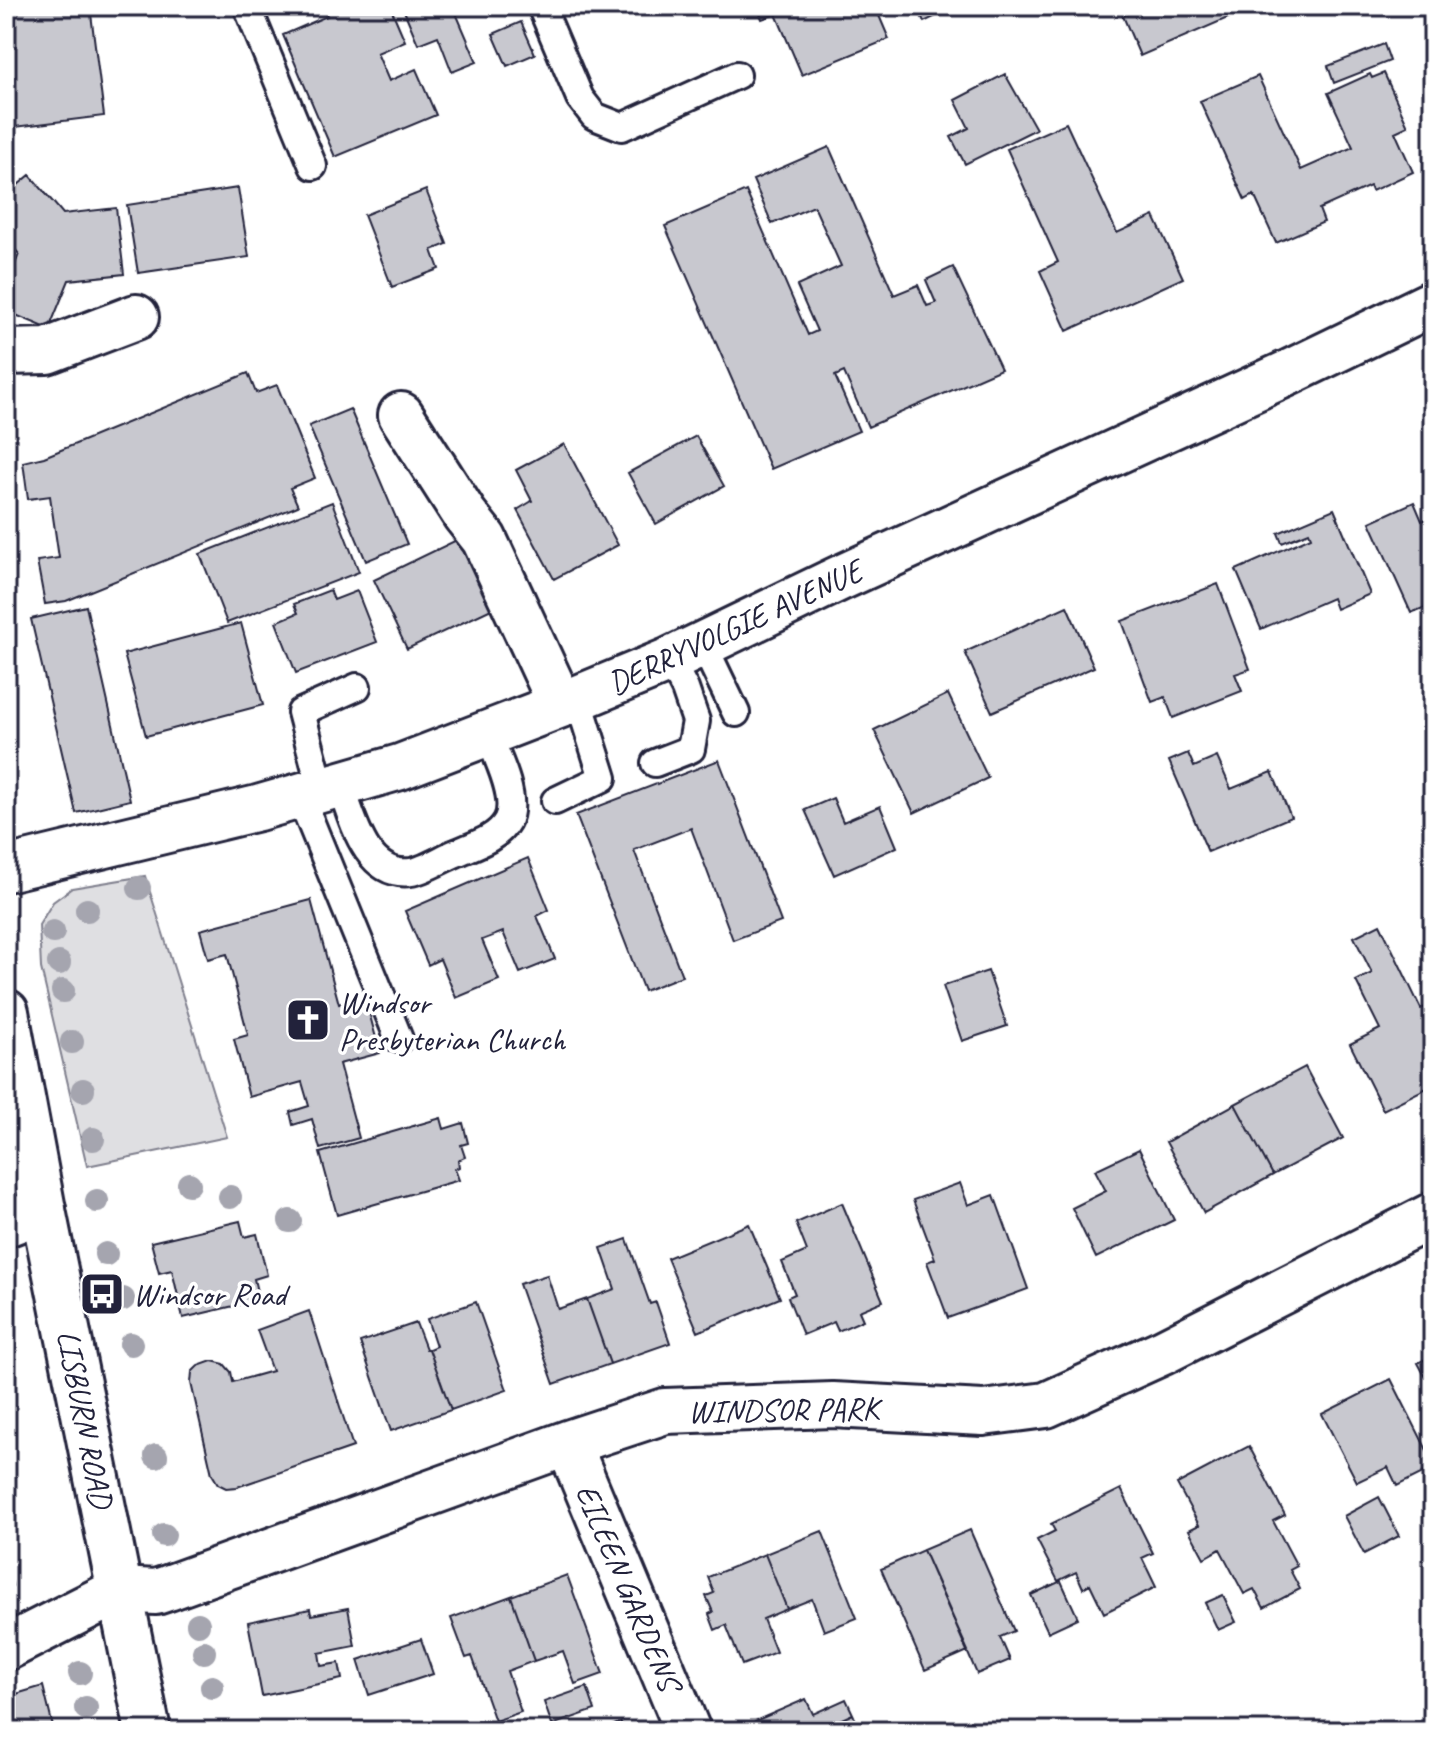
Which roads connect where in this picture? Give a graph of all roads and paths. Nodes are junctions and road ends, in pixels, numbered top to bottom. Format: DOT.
graph roads {
  1 [pos="247,6"];
  2 [pos="541,6"];
  3 [pos="737,75"];
  4 [pos="313,166"];
  5 [pos="1433,303"];
  6 [pos="136,317"];
  7 [pos="6,352"];
  8 [pos="401,415"];
  9 [pos="686,652"];
  10 [pos="357,687"];
  11 [pos="570,701"];
  12 [pos="736,713"];
  13 [pos="487,733"];
  14 [pos="655,763"];
  15 [pos="320,790"];
  16 [pos="555,801"];
  17 [pos="6,869"];
  18 [pos="6,1012"];
  19 [pos="399,1039"];
  20 [pos="1433,1215"];
  21 [pos="24,1217"];
  22 [pos="568,1443"];
  23 [pos="120,1590"];
  24 [pos="6,1648"];
  25 [pos="148,1731"];
  26 [pos="688,1731"];
  1 -- 4 [label="lane"];
  2 -- 3 [label="lane"];
  5 -- 9 [label="street, DERRYVOLGIE AVENUE"];
  6 -- 7 [label="street"];
  8 -- 11 [label="street"];
  9 -- 11 [label="street, DERRYVOLGIE AVENUE"];
  9 -- 12 [label="lane"];
  9 -- 14 [label="lane"];
  10 -- 15 [label="lane"];
  11 -- 13 [label="street, DERRYVOLGIE AVENUE"];
  11 -- 16 [label="lane"];
  13 -- 15 [label="street, DERRYVOLGIE AVENUE"];
  13 -- 15 [label="lane"];
  15 -- 17 [label="street, DERRYVOLGIE AVENUE"];
  15 -- 19 [label="lane"];
  18 -- 21 [label="street, LISBURN ROAD"];
  20 -- 22 [label="street, WINDSOR PARK"];
  21 -- 23 [label="street, LISBURN ROAD"];
  22 -- 23 [label="street, WINDSOR PARK"];
  22 -- 26 [label="street, EILEEN GARDENS"];
  23 -- 24 [label="street"];
  23 -- 25 [label="street, LISBURN ROAD"];
}
